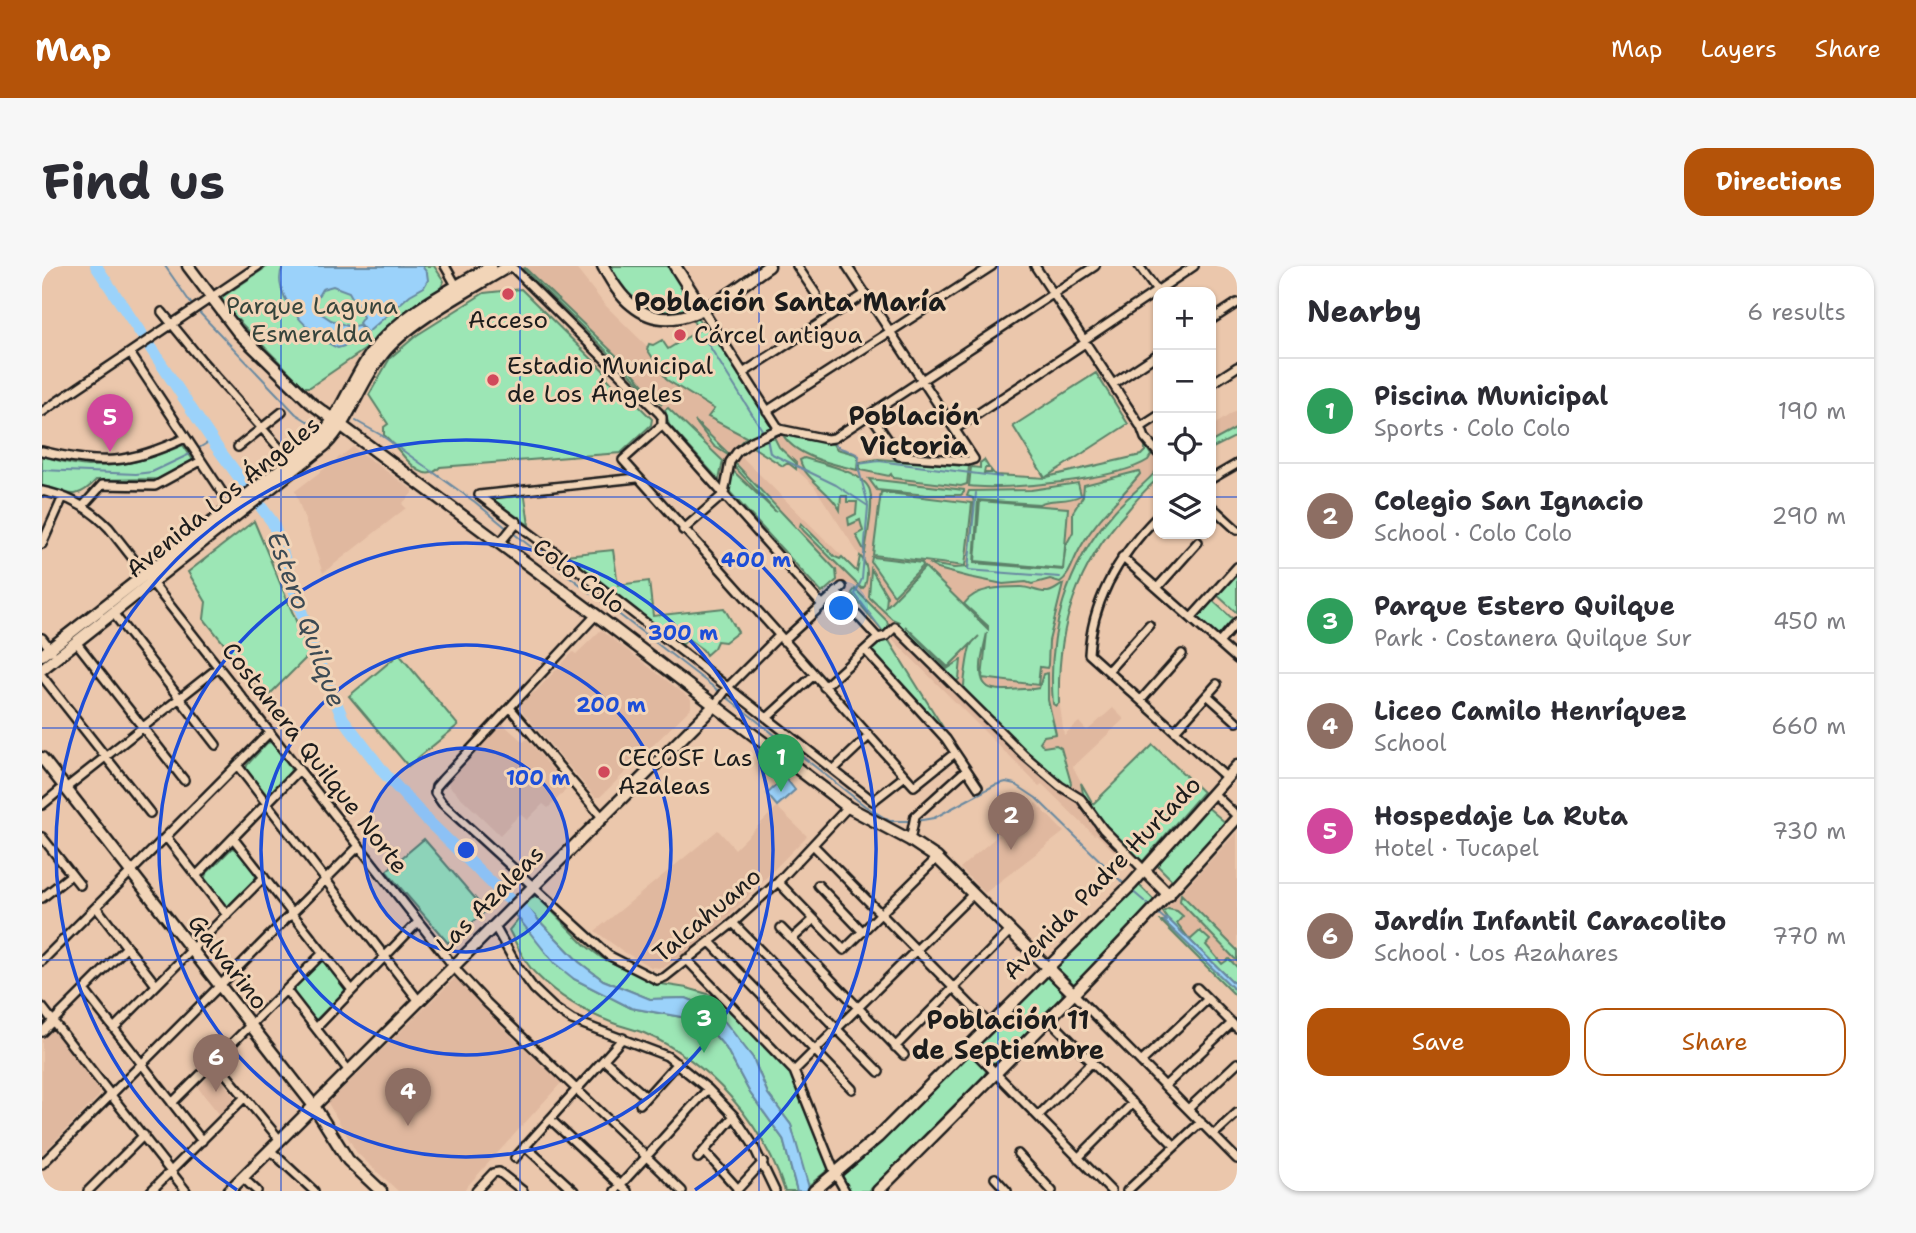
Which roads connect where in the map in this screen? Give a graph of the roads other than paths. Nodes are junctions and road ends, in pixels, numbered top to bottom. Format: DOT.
graph roads {
  1 [pos="188,266"];
  2 [pos="258,266"];
  3 [pos="445,266"];
  4 [pos="491,266"];
  5 [pos="510,266"];
  6 [pos="603,266"];
  7 [pos="675,266"];
  8 [pos="769,266"];
  9 [pos="797,266"];
  10 [pos="846,266"];
  11 [pos="992,266"];
  12 [pos="1035,266"];
  13 [pos="1095,266"];
  14 [pos="1139,266"];
  15 [pos="1194,266"];
  16 [pos="457,286"];
  17 [pos="1154,287"];
  18 [pos="1163,287"];
  19 [pos="816,294"];
  20 [pos="865,294"];
  21 [pos="1153,294"];
  22 [pos="1054,295"];
  23 [pos="210,298"];
  24 [pos="1237,303"];
  25 [pos="703,310"];
  26 [pos="162,312"];
  27 [pos="1216,317"];
  28 [pos="172,326"];
  29 [pos="890,332"];
  30 [pos="1085,342"];
  31 [pos="130,353"];
  32 [pos="1153,357"];
  33 [pos="1237,367"];
  34 [pos="743,373"];
  35 [pos="923,381"];
  36 [pos="1216,381"];
  37 [pos="1113,384"];
  38 [pos="767,411"];
  39 [pos="42,412"];
  40 [pos="282,412"];
  41 [pos="871,415"];
  42 [pos="1153,419"];
  43 [pos="337,424"];
  44 [pos="662,425"];
  45 [pos="262,427"];
  46 [pos="1141,427"];
  47 [pos="779,429"];
  48 [pos="955,429"];
  49 [pos="185,438"];
  50 [pos="238,447"];
  51 [pos="1153,447"];
  52 [pos="42,451"];
  53 [pos="201,461"];
  54 [pos="291,461"];
  55 [pos="1237,464"];
  56 [pos="1216,476"];
  57 [pos="637,478"];
  58 [pos="42,491"];
  59 [pos="259,492"];
  60 [pos="724,494"];
  61 [pos="63,497"];
  62 [pos="248,501"];
  63 [pos="83,506"];
  64 [pos="232,507"];
  65 [pos="1216,510"];
  66 [pos="1153,521"];
  67 [pos="517,522"];
  68 [pos="1236,528"];
  69 [pos="683,530"];
  70 [pos="502,540"];
  71 [pos="1198,542"];
  72 [pos="42,544"];
  73 [pos="1122,556"];
  74 [pos="1237,567"];
  75 [pos="149,578"];
  76 [pos="1157,588"];
  77 [pos="822,606"];
  78 [pos="113,613"];
  79 [pos="596,615"];
  80 [pos="1191,618"];
  81 [pos="1237,622"];
  82 [pos="1149,625"];
  83 [pos="42,638"];
  84 [pos="878,638"];
  85 [pos="781,639"];
  86 [pos="76,642"];
  87 [pos="1219,643"];
  88 [pos="865,650"];
  89 [pos="50,654"];
  90 [pos="1182,654"];
  91 [pos="1237,659"];
  92 [pos="219,667"];
  93 [pos="42,669"];
  94 [pos="1108,671"];
  95 [pos="814,675"];
  96 [pos="42,677"];
  97 [pos="1217,684"];
  98 [pos="824,687"];
  99 [pos="726,688"];
  100 [pos="1207,695"];
  101 [pos="179,698"];
  102 [pos="1141,700"];
  103 [pos="716,702"];
  104 [pos="510,708"];
  105 [pos="767,718"];
  106 [pos="1237,722"];
  107 [pos="143,727"];
  108 [pos="1175,731"];
  109 [pos="270,732"];
  110 [pos="869,736"];
  111 [pos="216,745"];
  112 [pos="955,753"];
  113 [pos="105,756"];
  114 [pos="42,758"];
  115 [pos="237,765"];
  116 [pos="1237,766"];
  117 [pos="299,770"];
  118 [pos="833,770"];
  119 [pos="966,770"];
  120 [pos="905,776"];
  121 [pos="1227,778"];
  122 [pos="184,780"];
  123 [pos="65,787"];
  124 [pos="978,787"];
  125 [pos="1213,793"];
  126 [pos="267,804"];
  127 [pos="42,805"];
  128 [pos="848,807"];
  129 [pos="150,813"];
  130 [pos="601,816"];
  131 [pos="1237,817"];
  132 [pos="42,837"];
  133 [pos="166,837"];
  134 [pos="233,838"];
  135 [pos="910,840"];
  136 [pos="813,845"];
  137 [pos="359,846"];
  138 [pos="937,858"];
  139 [pos="1144,870"];
  140 [pos="131,871"];
  141 [pos="72,875"];
  142 [pos="196,876"];
  143 [pos="264,877"];
  144 [pos="325,880"];
  145 [pos="778,882"];
  146 [pos="80,885"];
  147 [pos="533,885"];
  148 [pos="818,885"];
  149 [pos="973,894"];
  150 [pos="1169,895"];
  151 [pos="42,898"];
  152 [pos="96,907"];
  153 [pos="292,913"];
  154 [pos="881,914"];
  155 [pos="227,915"];
  156 [pos="814,919"];
  157 [pos="418,922"];
  158 [pos="733,923"];
  159 [pos="494,925"];
  160 [pos="781,928"];
  161 [pos="1010,931"];
  162 [pos="863,932"];
  163 [pos="792,939"];
  164 [pos="710,942"];
  165 [pos="127,947"];
  166 [pos="192,950"];
  167 [pos="917,951"];
  168 [pos="323,953"];
  169 [pos="384,956"];
  170 [pos="686,959"];
  171 [pos="42,961"];
  172 [pos="453,966"];
  173 [pos="1047,968"];
  174 [pos="156,985"];
  175 [pos="220,986"];
  176 [pos="953,988"];
  177 [pos="1197,988"];
  178 [pos="286,989"];
  179 [pos="84,990"];
  180 [pos="352,990"];
  181 [pos="1074,994"];
  182 [pos="1208,999"];
  183 [pos="419,1001"];
  184 [pos="42,1007"];
  185 [pos="859,1009"];
  186 [pos="1049,1019"];
  187 [pos="53,1021"];
  188 [pos="250,1025"];
  189 [pos="990,1025"];
  190 [pos="1234,1025"];
  191 [pos="114,1028"];
  192 [pos="316,1028"];
  193 [pos="838,1030"];
  194 [pos="42,1032"];
  195 [pos="623,1038"];
  196 [pos="895,1046"];
  197 [pos="969,1046"];
  198 [pos="816,1051"];
  199 [pos="904,1055"];
  200 [pos="215,1060"];
  201 [pos="604,1060"];
  202 [pos="1092,1062"];
  203 [pos="1141,1062"];
  204 [pos="677,1063"];
  205 [pos="1237,1063"];
  206 [pos="142,1064"];
  207 [pos="349,1070"];
  208 [pos="794,1071"];
  209 [pos="879,1072"];
  210 [pos="996,1074"];
  211 [pos="1165,1086"];
  212 [pos="708,1089"];
  213 [pos="852,1089"];
  214 [pos="577,1090"];
  215 [pos="111,1094"];
  216 [pos="245,1097"];
  217 [pos="172,1103"];
  218 [pos="1133,1104"];
  219 [pos="314,1106"];
  220 [pos="1188,1109"];
  221 [pos="1237,1113"];
  222 [pos="734,1116"];
  223 [pos="1038,1116"];
  224 [pos="550,1119"];
  225 [pos="1201,1122"];
  226 [pos="144,1135"];
  227 [pos="1213,1135"];
  228 [pos="280,1140"];
  229 [pos="201,1141"];
  230 [pos="525,1146"];
  231 [pos="1175,1146"];
  232 [pos="270,1150"];
  233 [pos="1018,1154"];
  234 [pos="646,1156"];
  235 [pos="515,1158"];
  236 [pos="1078,1158"];
  237 [pos="1237,1158"];
  238 [pos="763,1162"];
  239 [pos="42,1164"];
  240 [pos="172,1171"];
  241 [pos="835,1173"];
  242 [pos="242,1178"];
  243 [pos="995,1178"];
  244 [pos="621,1189"];
  245 [pos="816,1189"];
  246 [pos="738,1190"];
  247 [pos="88,1191"];
  248 [pos="151,1191"];
  249 [pos="186,1191"];
  250 [pos="229,1191"];
  251 [pos="257,1191"];
  252 [pos="314,1191"];
  253 [pos="381,1191"];
  254 [pos="476,1191"];
  255 [pos="523,1191"];
  256 [pos="574,1191"];
  257 [pos="682,1191"];
  258 [pos="775,1191"];
  259 [pos="845,1191"];
  260 [pos="878,1191"];
  261 [pos="1007,1191"];
  262 [pos="1052,1191"];
  263 [pos="1111,1191"];
  264 [pos="1127,1191"];
  1 -- 23 [label="main road, Colo Colo"];
  2 -- 23 [label="street"];
  3 -- 16 [label="street"];
  4 -- 16 [label="main road, Avenida Los Ángeles"];
  5 -- 43 [label="main road, Avenida Los Ángeles"];
  5 -- 44 [label="street"];
  6 -- 25 [label="main road"];
  7 -- 25 [label="main road"];
  8 -- 25 [label="main road"];
  9 -- 19 [label="street"];
  10 -- 20 [label="street"];
  11 -- 29 [label="street"];
  12 -- 22 [label="street"];
  13 -- 22 [label="street"];
  14 -- 17 [label="street"];
  15 -- 18 [label="street"];
  16 -- 43 [label="main road, Avenida Los Ángeles"];
  20 -- 29 [label="street"];
  20 -- 34 [label="street"];
  21 -- 30 [label="street"];
  22 -- 30 [label="street"];
  22 -- 35 [label="street"];
  23 -- 28 [label="street"];
  23 -- 43 [label="main road, Colo Colo"];
  24 -- 27 [label="street"];
  25 -- 34 [label="street"];
  26 -- 28 [label="street"];
  28 -- 31 [label="street"];
  28 -- 45 [label="street"];
  29 -- 35 [label="street"];
  29 -- 38 [label="street"];
  30 -- 37 [label="street"];
  30 -- 48 [label="street"];
  31 -- 39 [label="street"];
  31 -- 49 [label="street"];
  32 -- 37 [label="street"];
  33 -- 36 [label="street"];
  34 -- 38 [label="street"];
  35 -- 41 [label="street"];
  35 -- 48 [label="street"];
  37 -- 46 [label="street"];
  38 -- 47 [label="street"];
  40 -- 45 [label="street"];
  41 -- 47 [label="street"];
  41 -- 48 [label="street"];
  42 -- 46 [label="street"];
  43 -- 54 [label="main road, Avenida Los Ángeles"];
  43 -- 59 [label="main road, Avenida Los Ángeles"];
  43 -- 70 [label="main road, Colo Colo"];
  44 -- 57 [label="street"];
  44 -- 60 [label="street"];
  45 -- 50 [label="street"];
  45 -- 54 [label="street"];
  46 -- 51 [label="street"];
  47 -- 60 [label="street"];
  49 -- 52 [label="street"];
  49 -- 53 [label="street"];
  53 -- 63 [label="street"];
  53 -- 64 [label="street"];
  54 -- 59 [label="main road, Avenida Los Ángeles"];
  55 -- 56 [label="street"];
  57 -- 67 [label="street"];
  57 -- 69 [label="street"];
  58 -- 61 [label="street, Costanera Quilque Norte"];
  59 -- 62 [label="main road, Avenida Los Ángeles"];
  60 -- 69 [label="street"];
  60 -- 77 [label="street"];
  61 -- 63 [label="street, Costanera Quilque Norte"];
  61 -- 72 [label="street"];
  62 -- 64 [label="main road, Avenida Los Ángeles"];
  62 -- 75 [label="main road, Avenida Los Ángeles"];
  63 -- 75 [label="street, Costanera Quilque Norte"];
  64 -- 75 [label="main road, Avenida Los Ángeles"];
  65 -- 68 [label="street"];
  66 -- 73 [label="street"];
  67 -- 70 [label="street"];
  67 -- 99 [label="street"];
  69 -- 85 [label="street"];
  70 -- 79 [label="main road, Colo Colo"];
  71 -- 76 [label="street"];
  73 -- 76 [label="street"];
  73 -- 94 [label="street"];
  74 -- 80 [label="street"];
  75 -- 78 [label="main road, Avenida Los Ángeles"];
  75 -- 89 [label="main road, Avenida Los Ángeles"];
  75 -- 92 [label="street, Costanera Quilque Norte"];
  76 -- 80 [label="street"];
  77 -- 84 [label="street, Las Azaleas"];
  77 -- 85 [label="street, Las Azaleas"];
  78 -- 86 [label="main road, Avenida Los Ángeles"];
  78 -- 101 [label="street"];
  79 -- 103 [label="main road, Colo Colo"];
  79 -- 104 [label="street"];
  80 -- 87 [label="street"];
  81 -- 87 [label="street"];
  82 -- 94 [label="street"];
  83 -- 89 [label="street"];
  84 -- 88 [label="street"];
  84 -- 139 [label="street"];
  85 -- 95 [label="street"];
  85 -- 99 [label="street, Las Azaleas"];
  86 -- 89 [label="main road, Avenida Los Ángeles"];
  86 -- 107 [label="street"];
  87 -- 91 [label="street"];
  88 -- 98 [label="street"];
  88 -- 112 [label="street"];
  89 -- 93 [label="main road, Avenida Los Ángeles"];
  90 -- 102 [label="street"];
  92 -- 101 [label="street"];
  92 -- 109 [label="street, Costanera Quilque Norte"];
  94 -- 102 [label="street"];
  95 -- 98 [label="street"];
  95 -- 105 [label="street"];
  96 -- 113 [label="street"];
  97 -- 100 [label="street"];
  98 -- 110 [label="street"];
  99 -- 103 [label="street, Las Azaleas"];
  99 -- 105 [label="street"];
  100 -- 106 [label="street"];
  100 -- 108 [label="street"];
  101 -- 107 [label="street"];
  101 -- 111 [label="street"];
  102 -- 108 [label="street"];
  103 -- 128 [label="main road, Colo Colo"];
  103 -- 130 [label="main road, Las Azaleas"];
  104 -- 130 [label="street"];
  104 -- 147 [label="street, Talcahuano"];
  105 -- 118 [label="street"];
  107 -- 113 [label="street"];
  107 -- 122 [label="street"];
  108 -- 121 [label="street"];
  109 -- 115 [label="street"];
  109 -- 117 [label="street, Costanera Quilque Norte"];
  110 -- 118 [label="street"];
  110 -- 120 [label="street"];
  112 -- 119 [label="street"];
  112 -- 120 [label="street"];
  113 -- 123 [label="street"];
  113 -- 129 [label="street"];
  114 -- 123 [label="main road, Galvarino"];
  115 -- 126 [label="street"];
  115 -- 133 [label="street"];
  116 -- 121 [label="main road, Avenida Padre Hurtado"];
  117 -- 126 [label="street"];
  117 -- 137 [label="street, Costanera Quilque Norte"];
  118 -- 120 [label="street"];
  119 -- 124 [label="street"];
  119 -- 135 [label="street"];
  121 -- 125 [label="main road, Avenida Padre Hurtado"];
  123 -- 127 [label="street"];
  123 -- 140 [label="main road, Galvarino"];
  125 -- 131 [label="street"];
  125 -- 139 [label="main road, Avenida Padre Hurtado"];
  126 -- 134 [label="street"];
  126 -- 144 [label="street"];
  128 -- 135 [label="main road, Colo Colo"];
  128 -- 136 [label="street, Talcahuano"];
  130 -- 147 [label="main road, Las Azaleas"];
  131 -- 150 [label="main road"];
  132 -- 141 [label="street"];
  133 -- 140 [label="street"];
  133 -- 142 [label="street"];
  134 -- 142 [label="street"];
  134 -- 143 [label="street"];
  135 -- 138 [label="main road, Colo Colo"];
  136 -- 145 [label="street, Talcahuano"];
  136 -- 154 [label="street"];
  137 -- 144 [label="street"];
  137 -- 157 [label="street, Costanera Quilque Norte"];
  138 -- 149 [label="main road, Colo Colo"];
  138 -- 154 [label="street"];
  139 -- 150 [label="main road"];
  139 -- 173 [label="main road, Avenida Padre Hurtado"];
  140 -- 152 [label="street"];
  140 -- 166 [label="main road, Galvarino"];
  141 -- 146 [label="street"];
  141 -- 151 [label="street"];
  142 -- 155 [label="street"];
  143 -- 153 [label="street"];
  143 -- 155 [label="street"];
  144 -- 153 [label="street"];
  144 -- 169 [label="street"];
  145 -- 156 [label="street"];
  145 -- 158 [label="street, Talcahuano"];
  147 -- 159 [label="main road, Las Azaleas"];
  147 -- 170 [label="street, Talcahuano"];
  148 -- 162 [label="street"];
  149 -- 161 [label="main road, Colo Colo"];
  149 -- 167 [label="street"];
  150 -- 181 [label="main road"];
  152 -- 165 [label="street"];
  152 -- 171 [label="street"];
  153 -- 168 [label="street"];
  153 -- 175 [label="street"];
  154 -- 162 [label="street"];
  154 -- 167 [label="street"];
  155 -- 166 [label="street"];
  156 -- 162 [label="street"];
  156 -- 163 [label="street"];
  157 -- 169 [label="street"];
  157 -- 172 [label="street, Costanera Quilque Norte"];
  158 -- 164 [label="street, Talcahuano"];
  158 -- 193 [label="street"];
  159 -- 172 [label="main road, Las Azaleas"];
  159 -- 195 [label="street"];
  160 -- 163 [label="street"];
  161 -- 173 [label="main road, Colo Colo"];
  161 -- 176 [label="street"];
  163 -- 185 [label="street"];
  164 -- 170 [label="street, Talcahuano"];
  164 -- 198 [label="street"];
  165 -- 174 [label="street"];
  165 -- 179 [label="street"];
  166 -- 174 [label="street"];
  166 -- 175 [label="main road, Galvarino"];
  167 -- 176 [label="street"];
  167 -- 185 [label="street"];
  168 -- 178 [label="street"];
  168 -- 180 [label="street"];
  169 -- 180 [label="street"];
  169 -- 183 [label="street"];
  170 -- 208 [label="street"];
  172 -- 183 [label="main road, Las Azaleas"];
  172 -- 214 [label="street, Costanera Quilque Norte"];
  173 -- 181 [label="main road, Colo Colo"];
  173 -- 189 [label="main road, Avenida Padre Hurtado"];
  174 -- 191 [label="street"];
  175 -- 188 [label="main road, Galvarino"];
  175 -- 206 [label="street"];
  176 -- 189 [label="street"];
  176 -- 196 [label="street"];
  177 -- 182 [label="street"];
  178 -- 188 [label="street"];
  178 -- 192 [label="street"];
  179 -- 187 [label="street"];
  179 -- 191 [label="street"];
  180 -- 192 [label="street"];
  181 -- 186 [label="main road"];
  181 -- 203 [label="street, Colo Colo"];
  182 -- 190 [label="street"];
  182 -- 203 [label="street"];
  183 -- 207 [label="main road, Las Azaleas"];
  184 -- 187 [label="street"];
  185 -- 193 [label="street"];
  185 -- 196 [label="street"];
  186 -- 202 [label="street"];
  186 -- 210 [label="main road"];
  187 -- 194 [label="street"];
  187 -- 215 [label="street"];
  188 -- 200 [label="street"];
  188 -- 219 [label="main road, Galvarino"];
  189 -- 197 [label="main road, Avenida Padre Hurtado"];
  190 -- 211 [label="street"];
  191 -- 206 [label="street"];
  192 -- 207 [label="street"];
  193 -- 198 [label="street"];
  193 -- 209 [label="street"];
  195 -- 201 [label="street"];
  195 -- 204 [label="street"];
  196 -- 199 [label="street"];
  197 -- 210 [label="street"];
  197 -- 241 [label="main road, Avenida Padre Hurtado"];
  198 -- 208 [label="street"];
  198 -- 213 [label="street"];
  200 -- 216 [label="street"];
  200 -- 217 [label="street"];
  201 -- 204 [label="street"];
  201 -- 214 [label="street"];
  202 -- 218 [label="street"];
  202 -- 223 [label="street"];
  203 -- 211 [label="street, Colo Colo"];
  204 -- 212 [label="street"];
  205 -- 220 [label="street"];
  206 -- 215 [label="street"];
  206 -- 217 [label="street"];
  207 -- 219 [label="main road, Las Azaleas"];
  208 -- 241 [label="street"];
  210 -- 223 [label="street"];
  210 -- 260 [label="main road"];
  211 -- 220 [label="street, Colo Colo"];
  212 -- 222 [label="street"];
  212 -- 234 [label="street"];
  214 -- 224 [label="street"];
  214 -- 234 [label="street, Costanera Quilque Norte"];
  215 -- 226 [label="street"];
  215 -- 239 [label="street"];
  216 -- 228 [label="street"];
  216 -- 229 [label="street"];
  217 -- 229 [label="street"];
  218 -- 231 [label="street"];
  218 -- 236 [label="street"];
  219 -- 228 [label="main road, Las Azaleas"];
  219 -- 253 [label="main road, Galvarino"];
  220 -- 225 [label="street, Colo Colo"];
  221 -- 227 [label="street"];
  222 -- 238 [label="street"];
  222 -- 246 [label="street"];
  223 -- 236 [label="street"];
  224 -- 230 [label="street"];
  224 -- 244 [label="street"];
  225 -- 227 [label="street, Colo Colo"];
  225 -- 231 [label="street"];
  226 -- 240 [label="street"];
  226 -- 247 [label="street"];
  227 -- 237 [label="street, Colo Colo"];
  228 -- 232 [label="main road, Las Azaleas"];
  229 -- 240 [label="street"];
  230 -- 235 [label="street"];
  230 -- 256 [label="street"];
  231 -- 264 [label="street"];
  232 -- 242 [label="main road, Las Azaleas"];
  232 -- 252 [label="street"];
  233 -- 262 [label="street"];
  234 -- 244 [label="street"];
  234 -- 257 [label="street, Costanera Quilque Norte"];
  236 -- 263 [label="street"];
  238 -- 246 [label="street"];
  238 -- 258 [label="street"];
  240 -- 248 [label="street"];
  240 -- 249 [label="street"];
  241 -- 245 [label="main road, Avenida Padre Hurtado"];
  241 -- 259 [label="street"];
  242 -- 250 [label="main road, Las Azaleas"];
  242 -- 251 [label="street"];
  243 -- 261 [label="street"];
  254 -- 255 [label="street"];
}
